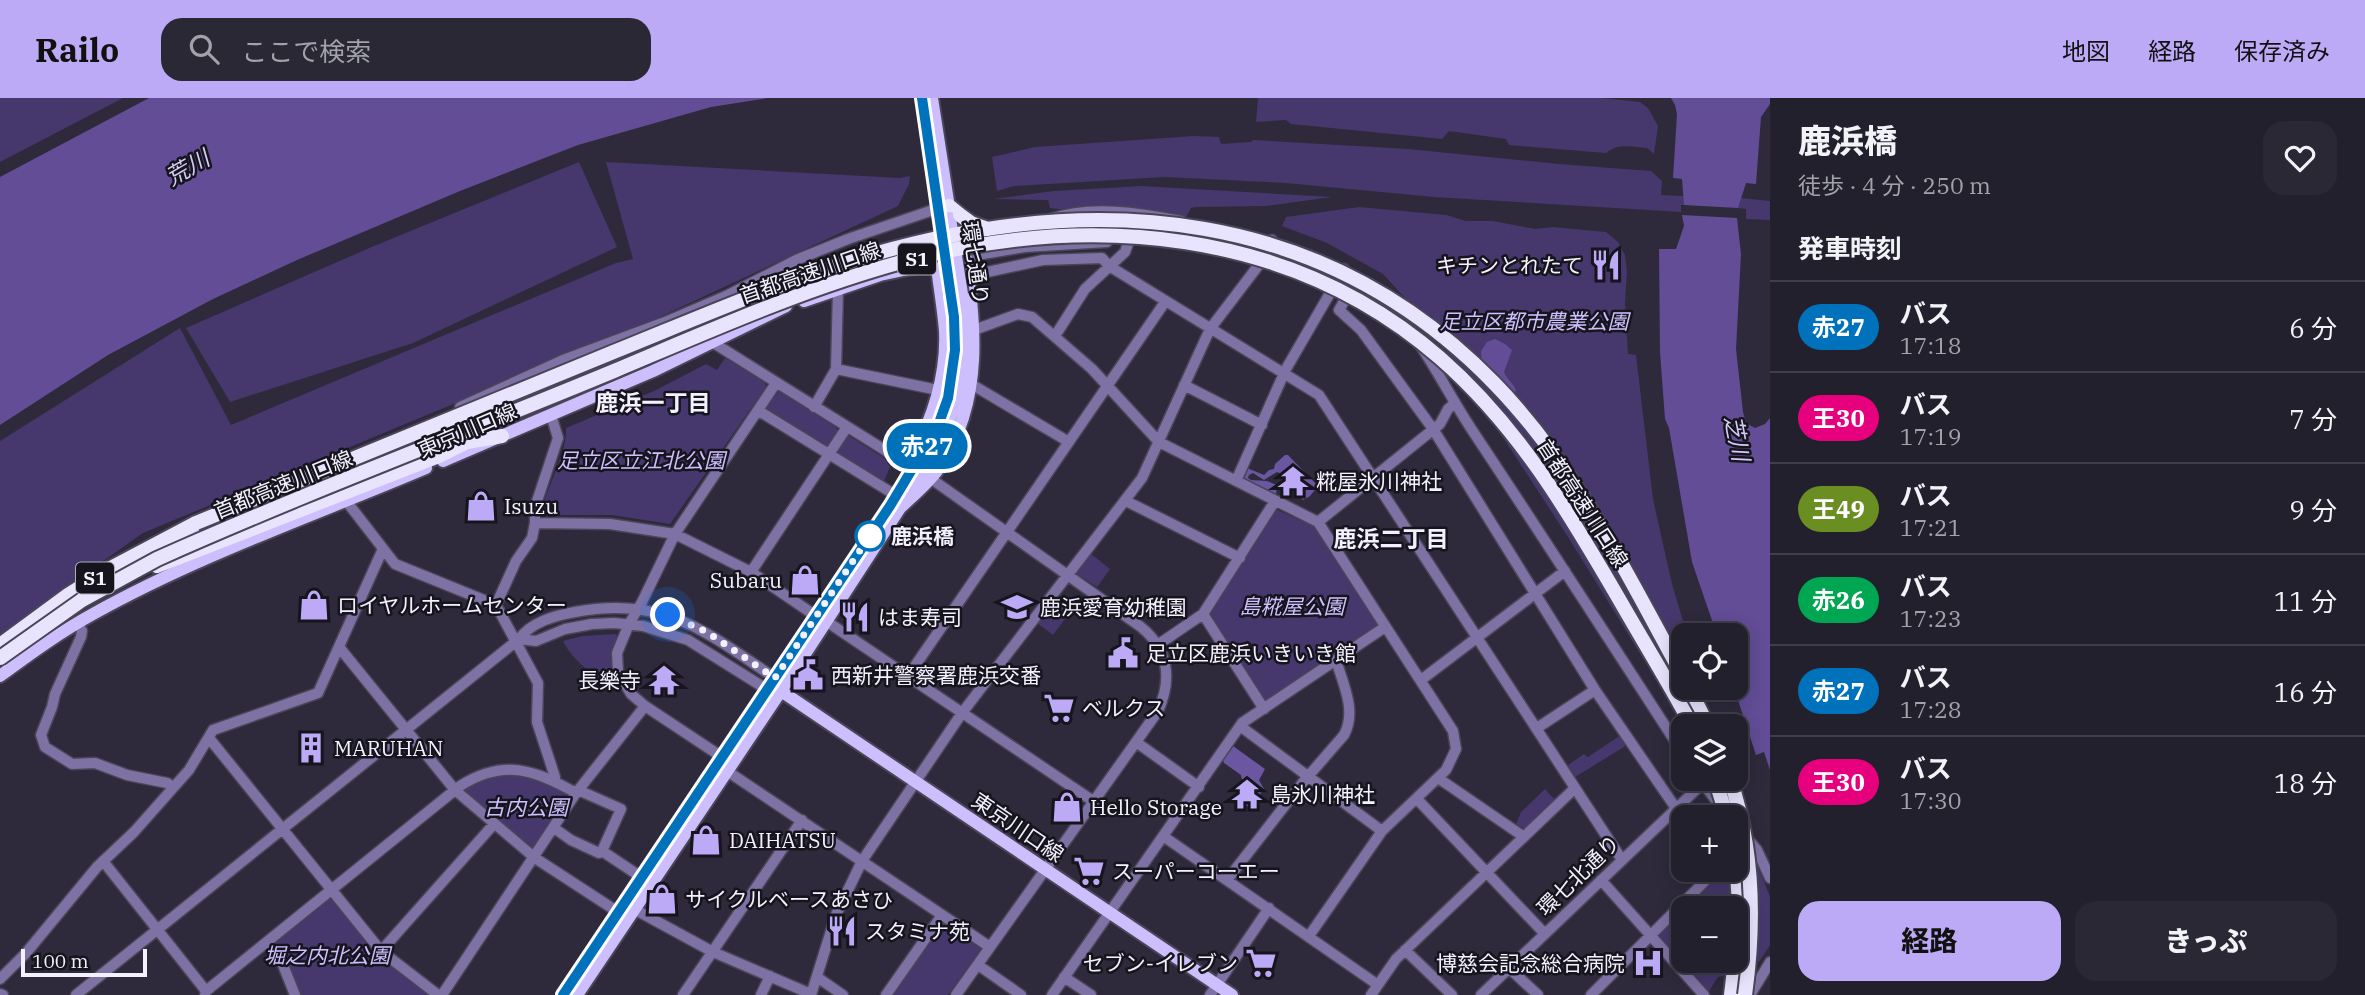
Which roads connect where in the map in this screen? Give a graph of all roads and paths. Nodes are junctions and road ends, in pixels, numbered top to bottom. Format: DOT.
graph roads {
  1 [pos="922,98"];
  2 [pos="932,98"];
  3 [pos="946,210"];
  4 [pos="1033,227"];
  5 [pos="1272,240"];
  6 [pos="1129,241"];
  7 [pos="963,242"];
  8 [pos="935,247"];
  9 [pos="965,257"];
  10 [pos="1293,260"];
  11 [pos="936,262"];
  12 [pos="1261,262"];
  13 [pos="1109,266"];
  14 [pos="1344,269"];
  15 [pos="969,276"];
  16 [pos="838,289"];
  17 [pos="1331,290"];
  18 [pos="957,295"];
  19 [pos="1346,298"];
  20 [pos="1165,302"];
  21 [pos="665,322"];
  22 [pos="706,323"];
  23 [pos="974,330"];
  24 [pos="1210,330"];
  25 [pos="1055,336"];
  26 [pos="654,339"];
  27 [pos="712,342"];
  28 [pos="1425,354"];
  29 [pos="836,369"];
  30 [pos="1284,374"];
  31 [pos="776,383"];
  32 [pos="971,384"];
  33 [pos="1184,384"];
  34 [pos="1108,387"];
  35 [pos="938,390"];
  36 [pos="1455,402"];
  37 [pos="814,407"];
  38 [pos="759,411"];
  39 [pos="551,415"];
  40 [pos="1262,425"];
  41 [pos="847,427"];
  42 [pos="1433,429"];
  43 [pos="502,436"];
  44 [pos="1069,442"];
  45 [pos="1159,442"];
  46 [pos="829,454"];
  47 [pos="907,464"];
  48 [pos="930,478"];
  49 [pos="1373,478"];
  50 [pos="1236,481"];
  51 [pos="899,492"];
  52 [pos="284,495"];
  53 [pos="1126,501"];
  54 [pos="1275,501"];
  55 [pos="347,502"];
  56 [pos="897,511"];
  57 [pos="1318,522"];
  58 [pos="196,523"];
  59 [pos="535,523"];
  60 [pos="1008,532"];
  61 [pos="675,534"];
  62 [pos="382,551"];
  63 [pos="1240,558"];
  64 [pos="1565,571"];
  65 [pos="751,572"];
  66 [pos="1068,576"];
  67 [pos="115,582"];
  68 [pos="1534,594"];
  69 [pos="496,605"];
  70 [pos="638,610"];
  71 [pos="1203,614"];
  72 [pos="821,618"];
  73 [pos="78,623"];
  74 [pos="629,624"];
  75 [pos="1385,627"];
  76 [pos="1478,637"];
  77 [pos="518,640"];
  78 [pos="1159,644"];
  79 [pos="0,645"];
  80 [pos="339,647"];
  81 [pos="0,651"];
  82 [pos="1671,655"];
  83 [pos="0,658"];
  84 [pos="1336,660"];
  85 [pos="1671,662"];
  86 [pos="0,676"];
  87 [pos="908,676"];
  88 [pos="775,678"];
  89 [pos="1421,680"];
  90 [pos="768,690"];
  91 [pos="1595,690"];
  92 [pos="781,691"];
  93 [pos="645,706"];
  94 [pos="1264,709"];
  95 [pos="962,713"];
  96 [pos="1685,714"];
  97 [pos="1240,726"];
  98 [pos="1537,728"];
  99 [pos="406,729"];
  100 [pos="1671,735"];
  101 [pos="209,738"];
  102 [pos="1136,742"];
  103 [pos="722,757"];
  104 [pos="727,771"];
  105 [pos="1308,776"];
  106 [pos="1438,778"];
  107 [pos="554,781"];
  108 [pos="914,781"];
  109 [pos="173,787"];
  110 [pos="1199,787"];
  111 [pos="1575,788"];
  112 [pos="455,790"];
  113 [pos="1694,791"];
  114 [pos="1733,791"];
  115 [pos="577,792"];
  116 [pos="1417,799"];
  117 [pos="1093,801"];
  118 [pos="1672,805"];
  119 [pos="1680,805"];
  120 [pos="1671,814"];
  121 [pos="802,820"];
  122 [pos="494,824"];
  123 [pos="554,828"];
  124 [pos="282,829"];
  125 [pos="1382,831"];
  126 [pos="1163,836"];
  127 [pos="1524,836"];
  128 [pos="1748,839"];
  129 [pos="603,851"];
  130 [pos="535,858"];
  131 [pos="1622,860"];
  132 [pos="103,861"];
  133 [pos="862,861"];
  134 [pos="1047,869"];
  135 [pos="1486,873"];
  136 [pos="641,877"];
  137 [pos="1770,878"];
  138 [pos="1227,880"];
  139 [pos="1601,880"];
  140 [pos="1704,882"];
  141 [pos="331,890"];
  142 [pos="1269,908"];
  143 [pos="634,909"];
  144 [pos="618,912"];
  145 [pos="1110,912"];
  146 [pos="942,915"];
  147 [pos="157,929"];
  148 [pos="1545,934"];
  149 [pos="1309,936"];
  150 [pos="1650,936"];
  151 [pos="267,942"];
  152 [pos="990,947"];
  153 [pos="1405,950"];
  154 [pos="381,951"];
  155 [pos="713,952"];
  156 [pos="1770,962"];
  157 [pos="978,965"];
  158 [pos="1509,968"];
  159 [pos="1734,973"];
  160 [pos="770,976"];
  161 [pos="817,977"];
  162 [pos="1064,977"];
  163 [pos="0,979"];
  164 [pos="1378,985"];
  165 [pos="1214,990"];
  166 [pos="205,993"];
  167 [pos="1700,993"];
  168 [pos="811,994"];
  169 [pos="76,995"];
  170 [pos="295,995"];
  171 [pos="440,995"];
  172 [pos="563,995"];
  173 [pos="577,995"];
  174 [pos="683,995"];
  175 [pos="761,995"];
  176 [pos="843,995"];
  177 [pos="886,995"];
  178 [pos="956,995"];
  179 [pos="1021,995"];
  180 [pos="1052,995"];
  181 [pos="1091,995"];
  182 [pos="1233,995"];
  183 [pos="1371,995"];
  184 [pos="1452,995"];
  185 [pos="1481,995"];
  186 [pos="1538,995"];
  187 [pos="1591,995"];
  188 [pos="1731,995"];
  189 [pos="1747,995"];
  1 -- 3 [label="main road, 環七通り"];
  2 -- 3 [label="main road, 環七通り"];
  3 -- 10 [label="highway, bridge"];
  3 -- 18 [label="main road, 環七通り, bridge"];
  3 -- 21 [label="street"];
  4 -- 5 [label="street"];
  4 -- 7 [label="street"];
  4 -- 10 [label="highway, bridge"];
  5 -- 12 [label="street"];
  5 -- 14 [label="street"];
  6 -- 9 [label="street"];
  6 -- 12 [label="street"];
  6 -- 13 [label="street"];
  7 -- 8 [label="main road, 東京川口線"];
  7 -- 9 [label="main road"];
  8 -- 11 [label="main road"];
  8 -- 22 [label="main road, 東京川口線"];
  9 -- 11 [label="main road, 東京川口線"];
  9 -- 15 [label="main road"];
  10 -- 85 [label="highway, bridge"];
  11 -- 16 [label="main road, 東京川口線"];
  11 -- 35 [label="main road"];
  12 -- 17 [label="street"];
  12 -- 24 [label="street"];
  13 -- 15 [label="street"];
  13 -- 20 [label="street"];
  13 -- 25 [label="street"];
  14 -- 17 [label="street"];
  14 -- 28 [label="street"];
  15 -- 23 [label="main road"];
  16 -- 27 [label="main road, 東京川口線"];
  16 -- 29 [label="street"];
  17 -- 19 [label="street"];
  17 -- 30 [label="street"];
  18 -- 51 [label="main road, 環七通り"];
  18 -- 56 [label="main road, 環七通り"];
  19 -- 28 [label="street"];
  19 -- 42 [label="street"];
  20 -- 24 [label="street"];
  20 -- 34 [label="street"];
  21 -- 26 [label="highway"];
  21 -- 52 [label="street"];
  22 -- 26 [label="highway, S1"];
  22 -- 52 [label="main road, 東京川口線"];
  23 -- 25 [label="street"];
  23 -- 32 [label="main road"];
  24 -- 30 [label="street"];
  24 -- 33 [label="street"];
  25 -- 34 [label="street"];
  26 -- 58 [label="highway, S1, bridge"];
  27 -- 31 [label="street"];
  27 -- 39 [label="main road, 東京川口線"];
  28 -- 36 [label="street"];
  29 -- 35 [label="street"];
  29 -- 37 [label="street"];
  30 -- 40 [label="street"];
  30 -- 49 [label="street"];
  31 -- 37 [label="street"];
  31 -- 38 [label="street"];
  32 -- 44 [label="street"];
  32 -- 48 [label="main road"];
  33 -- 40 [label="street"];
  33 -- 45 [label="street"];
  34 -- 44 [label="street"];
  34 -- 45 [label="street"];
  35 -- 47 [label="main road"];
  36 -- 42 [label="street"];
  36 -- 64 [label="street"];
  37 -- 41 [label="street"];
  38 -- 46 [label="street"];
  38 -- 61 [label="street"];
  39 -- 43 [label="main road, 東京川口線"];
  39 -- 59 [label="street"];
  40 -- 50 [label="street"];
  41 -- 46 [label="street"];
  41 -- 47 [label="street"];
  42 -- 49 [label="street"];
  42 -- 68 [label="street"];
  43 -- 55 [label="main road, 東京川口線"];
  43 -- 67 [label="highway, bridge"];
  44 -- 60 [label="street"];
  45 -- 50 [label="street"];
  45 -- 53 [label="street"];
  46 -- 51 [label="street"];
  46 -- 65 [label="street"];
  47 -- 51 [label="main road"];
  48 -- 56 [label="main road"];
  48 -- 60 [label="street"];
  49 -- 57 [label="street"];
  49 -- 76 [label="street"];
  50 -- 54 [label="street"];
  51 -- 72 [label="main road, 環七通り"];
  52 -- 81 [label="main road, 東京川口線"];
  53 -- 63 [label="street"];
  53 -- 66 [label="street"];
  54 -- 57 [label="street"];
  54 -- 63 [label="street"];
  55 -- 62 [label="street"];
  55 -- 73 [label="main road, 東京川口線"];
  56 -- 72 [label="main road, 環七通り"];
  57 -- 75 [label="street"];
  58 -- 79 [label="highway, 首都高速川口線 / S1"];
  58 -- 82 [label="highway, 首都高速川口線 / S1, bridge"];
  59 -- 61 [label="street"];
  59 -- 69 [label="street"];
  60 -- 66 [label="street"];
  60 -- 87 [label="street"];
  61 -- 65 [label="street"];
  61 -- 70 [label="street"];
  62 -- 69 [label="street"];
  62 -- 80 [label="street"];
  63 -- 71 [label="street"];
  64 -- 68 [label="street"];
  64 -- 100 [label="street"];
  65 -- 72 [label="street"];
  66 -- 78 [label="street"];
  66 -- 95 [label="street"];
  67 -- 83 [label="highway, 首都高速川口線 / S1, bridge"];
  67 -- 96 [label="highway, 首都高速川口線 / S1, bridge"];
  68 -- 76 [label="street"];
  68 -- 91 [label="street"];
  69 -- 77 [label="street"];
  70 -- 74 [label="street"];
  70 -- 77 [label="street"];
  70 -- 88 [label="street"];
  71 -- 78 [label="street"];
  71 -- 94 [label="street"];
  72 -- 87 [label="street"];
  72 -- 88 [label="main road, 環七通り"];
  72 -- 92 [label="main road, 環七通り"];
  73 -- 86 [label="main road, 東京川口線"];
  73 -- 109 [label="street"];
  74 -- 77 [label="street"];
  74 -- 90 [label="street"];
  74 -- 93 [label="street"];
  75 -- 84 [label="street"];
  75 -- 89 [label="street"];
  76 -- 89 [label="street"];
  76 -- 98 [label="street"];
  77 -- 99 [label="street"];
  77 -- 107 [label="street"];
  78 -- 102 [label="street"];
  80 -- 99 [label="street"];
  80 -- 101 [label="street"];
  84 -- 94 [label="street"];
  84 -- 105 [label="street"];
  87 -- 95 [label="street"];
  88 -- 90 [label="main road, 環七通り"];
  88 -- 92 [label="main road"];
  89 -- 106 [label="street"];
  90 -- 92 [label="main road, 東京川口線"];
  90 -- 103 [label="main road, 環七通り"];
  91 -- 98 [label="street"];
  91 -- 118 [label="street"];
  92 -- 104 [label="main road, 環七通り"];
  92 -- 108 [label="main road, 東京川口線"];
  93 -- 103 [label="street"];
  93 -- 115 [label="street"];
  94 -- 97 [label="street"];
  95 -- 108 [label="street"];
  95 -- 117 [label="street"];
  97 -- 105 [label="street"];
  97 -- 110 [label="street"];
  98 -- 111 [label="street"];
  99 -- 112 [label="street"];
  99 -- 124 [label="street"];
  101 -- 109 [label="street"];
  101 -- 124 [label="street"];
  102 -- 110 [label="street"];
  102 -- 117 [label="street"];
  103 -- 136 [label="main road, 環七通り"];
  104 -- 121 [label="street"];
  104 -- 143 [label="main road, 環七通り"];
  105 -- 125 [label="street"];
  105 -- 138 [label="street"];
  106 -- 116 [label="street"];
  106 -- 127 [label="street"];
  107 -- 112 [label="street"];
  107 -- 115 [label="street"];
  108 -- 133 [label="street"];
  108 -- 134 [label="main road, 東京川口線"];
  109 -- 132 [label="street"];
  110 -- 126 [label="street"];
  111 -- 127 [label="street"];
  111 -- 131 [label="street"];
  112 -- 122 [label="street"];
  112 -- 141 [label="street"];
  113 -- 119 [label="street, 環七北通り"];
  114 -- 189 [label="highway, bridge"];
  115 -- 123 [label="street"];
  115 -- 129 [label="street"];
  116 -- 125 [label="street"];
  116 -- 135 [label="street"];
  117 -- 134 [label="street"];
  120 -- 131 [label="street, 環七北通り"];
  121 -- 133 [label="street"];
  121 -- 155 [label="street"];
  122 -- 130 [label="street"];
  122 -- 154 [label="street"];
  123 -- 129 [label="street"];
  123 -- 130 [label="street"];
  124 -- 141 [label="street"];
  124 -- 147 [label="street"];
  125 -- 149 [label="street"];
  126 -- 138 [label="street"];
  126 -- 145 [label="street"];
  127 -- 135 [label="street"];
  128 -- 137 [label="street"];
  129 -- 136 [label="street"];
  130 -- 144 [label="street"];
  130 -- 171 [label="street"];
  131 -- 139 [label="street, 環七北通り"];
  132 -- 147 [label="street"];
  132 -- 163 [label="street"];
  133 -- 146 [label="street"];
  133 -- 161 [label="street"];
  134 -- 145 [label="main road, 東京川口線"];
  134 -- 152 [label="street"];
  135 -- 148 [label="street"];
  135 -- 153 [label="street"];
  136 -- 144 [label="main road, 環七通り"];
  138 -- 142 [label="street"];
  139 -- 148 [label="street, 環七北通り"];
  139 -- 150 [label="street"];
  140 -- 150 [label="street"];
  141 -- 151 [label="street"];
  141 -- 154 [label="street"];
  142 -- 149 [label="street"];
  142 -- 165 [label="street"];
  143 -- 155 [label="street"];
  143 -- 173 [label="main road, 環七通り"];
  144 -- 172 [label="main road, 環七通り"];
  145 -- 162 [label="street"];
  145 -- 165 [label="main road, 東京川口線"];
  146 -- 152 [label="street"];
  146 -- 177 [label="street"];
  147 -- 166 [label="street"];
  147 -- 169 [label="street"];
  148 -- 158 [label="street, 環七北通り"];
  149 -- 164 [label="street"];
  150 -- 167 [label="street"];
  150 -- 187 [label="street"];
  151 -- 166 [label="street"];
  151 -- 170 [label="street"];
  152 -- 157 [label="street"];
  153 -- 164 [label="street"];
  153 -- 184 [label="street"];
  154 -- 171 [label="street"];
  155 -- 160 [label="street"];
  155 -- 174 [label="street"];
  156 -- 189 [label="street"];
  157 -- 178 [label="street"];
  157 -- 179 [label="street"];
  158 -- 185 [label="street, 環七北通り"];
  158 -- 186 [label="street"];
  159 -- 188 [label="highway"];
  160 -- 168 [label="street"];
  160 -- 175 [label="street"];
  161 -- 168 [label="street"];
  161 -- 176 [label="street"];
  162 -- 180 [label="street"];
  162 -- 181 [label="street"];
  164 -- 183 [label="street"];
  165 -- 182 [label="main road, 東京川口線"];
}
